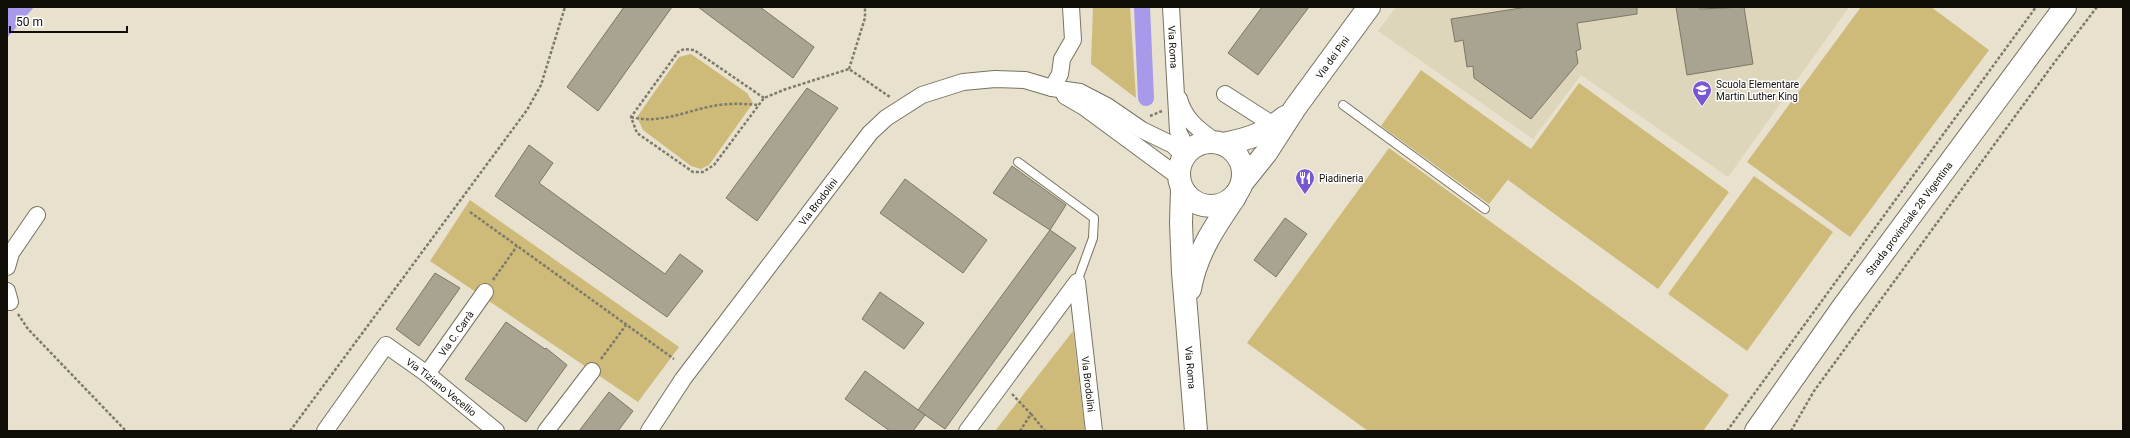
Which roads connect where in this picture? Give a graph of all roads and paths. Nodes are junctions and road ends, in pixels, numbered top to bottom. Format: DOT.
graph roads {
  1 [pos="565,7"];
  2 [pos="866,7"];
  3 [pos="1071,7"];
  4 [pos="1171,7"];
  5 [pos="1369,7"];
  6 [pos="2036,7"];
  7 [pos="2065,7"];
  8 [pos="2097,7"];
  9 [pos="849,70"];
  10 [pos="1176,87"];
  11 [pos="1052,88"];
  12 [pos="1226,94"];
  13 [pos="764,98"];
  14 [pos="759,105"];
  15 [pos="1343,105"];
  16 [pos="1295,108"];
  17 [pos="631,117"];
  18 [pos="886,118"];
  19 [pos="1275,126"];
  20 [pos="1219,143"];
  21 [pos="1186,154"];
  22 [pos="1018,162"];
  23 [pos="1181,183"];
  24 [pos="1239,189"];
  25 [pos="1484,209"];
  26 [pos="470,212"];
  27 [pos="37,215"];
  28 [pos="517,246"];
  29 [pos="7,267"];
  30 [pos="1078,282"];
  31 [pos="485,292"];
  32 [pos="8,296"];
  33 [pos="1187,304"];
  34 [pos="626,325"];
  35 [pos="674,359"];
  36 [pos="592,371"];
  37 [pos="427,374"];
  38 [pos="1002,384"];
  39 [pos="1031,414"];
  40 [pos="126,431"];
  41 [pos="290,431"];
  42 [pos="325,431"];
  43 [pos="496,431"];
  44 [pos="546,431"];
  45 [pos="649,431"];
  46 [pos="967,431"];
  47 [pos="1020,431"];
  48 [pos="1045,431"];
  49 [pos="1094,431"];
  50 [pos="1196,431"];
  51 [pos="1726,431"];
  52 [pos="1756,431"];
  53 [pos="1791,431"];
  1 -- 41 [label="path"];
  2 -- 9 [label="path"];
  3 -- 11 [label="street"];
  4 -- 10 [label="street, Via Roma"];
  5 -- 16 [label="street, Via dei Pini"];
  6 -- 51 [label="path"];
  7 -- 52 [label="street, Strada provinciale 28 Vigentina"];
  8 -- 53 [label="path"];
  9 -- 13 [label="path"];
  9 -- 18 [label="path"];
  10 -- 20 [label="street, Via Roma"];
  10 -- 21 [label="street, Via Roma"];
  11 -- 18 [label="street, Via Brodolini"];
  11 -- 21 [label="street, Via Brodolini"];
  11 -- 23 [label="street, Via Brodolini"];
  12 -- 19 [label="street"];
  13 -- 14 [label="path"];
  13 -- 17 [label="path"];
  14 -- 17 [label="path"];
  14 -- 17 [label="path"];
  15 -- 25 [label="lane"];
  16 -- 19 [label="street, Via dei Pini"];
  16 -- 24 [label="street, Via dei Pini"];
  18 -- 45 [label="street, Via Brodolini"];
  19 -- 20 [label="street, Via dei Pini"];
  20 -- 21 [label="street"];
  20 -- 24 [label="street"];
  21 -- 23 [label="street"];
  22 -- 30 [label="lane"];
  23 -- 24 [label="street"];
  23 -- 33 [label="street, Via Roma"];
  24 -- 33 [label="street, Via Roma"];
  26 -- 28 [label="path"];
  27 -- 29 [label="street"];
  28 -- 31 [label="path"];
  28 -- 34 [label="path"];
  30 -- 38 [label="street"];
  30 -- 49 [label="street, Via Brodolini"];
  31 -- 37 [label="street, Via C. Carrà"];
  32 -- 40 [label="path"];
  33 -- 50 [label="street, Via Roma"];
  34 -- 35 [label="path"];
  34 -- 36 [label="path"];
  36 -- 44 [label="street"];
  37 -- 42 [label="street, Via Tiziano Vecellio"];
  37 -- 43 [label="street, Via Tiziano Vecellio"];
  38 -- 39 [label="path"];
  38 -- 46 [label="street"];
  39 -- 47 [label="path"];
  39 -- 48 [label="path"];
}
